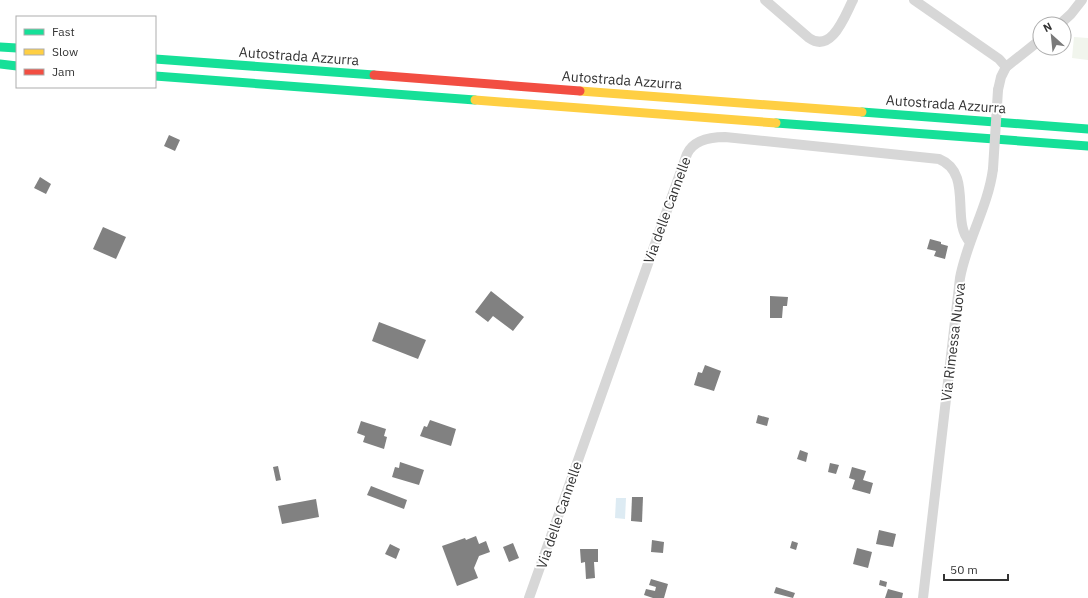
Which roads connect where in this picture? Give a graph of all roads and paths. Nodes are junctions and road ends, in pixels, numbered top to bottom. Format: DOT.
graph roads {
  1 [pos="765,0"];
  2 [pos="853,0"];
  3 [pos="914,0"];
  4 [pos="1082,0"];
  5 [pos="1069,16"];
  6 [pos="1032,46"];
  7 [pos="0,47"];
  8 [pos="16,48"];
  9 [pos="156,59"];
  10 [pos="0,64"];
  11 [pos="16,66"];
  12 [pos="1006,67"];
  13 [pos="156,76"];
  14 [pos="1088,129"];
  15 [pos="1088,146"];
  16 [pos="970,242"];
  17 [pos="529,598"];
  18 [pos="923,598"];
  1 -- 2 [label="street"];
  3 -- 12 [label="street"];
  4 -- 5 [label="street"];
  6 -- 12 [label="street"];
  7 -- 8 [label="highway"];
  9 -- 14 [label="highway, Autostrada Azzurra"];
  10 -- 11 [label="highway"];
  12 -- 16 [label="street, Via Rimessa Nuova, bridge"];
  13 -- 15 [label="highway"];
  16 -- 17 [label="street, Via delle Cannelle"];
  16 -- 18 [label="street, Via Rimessa Nuova"];
}
